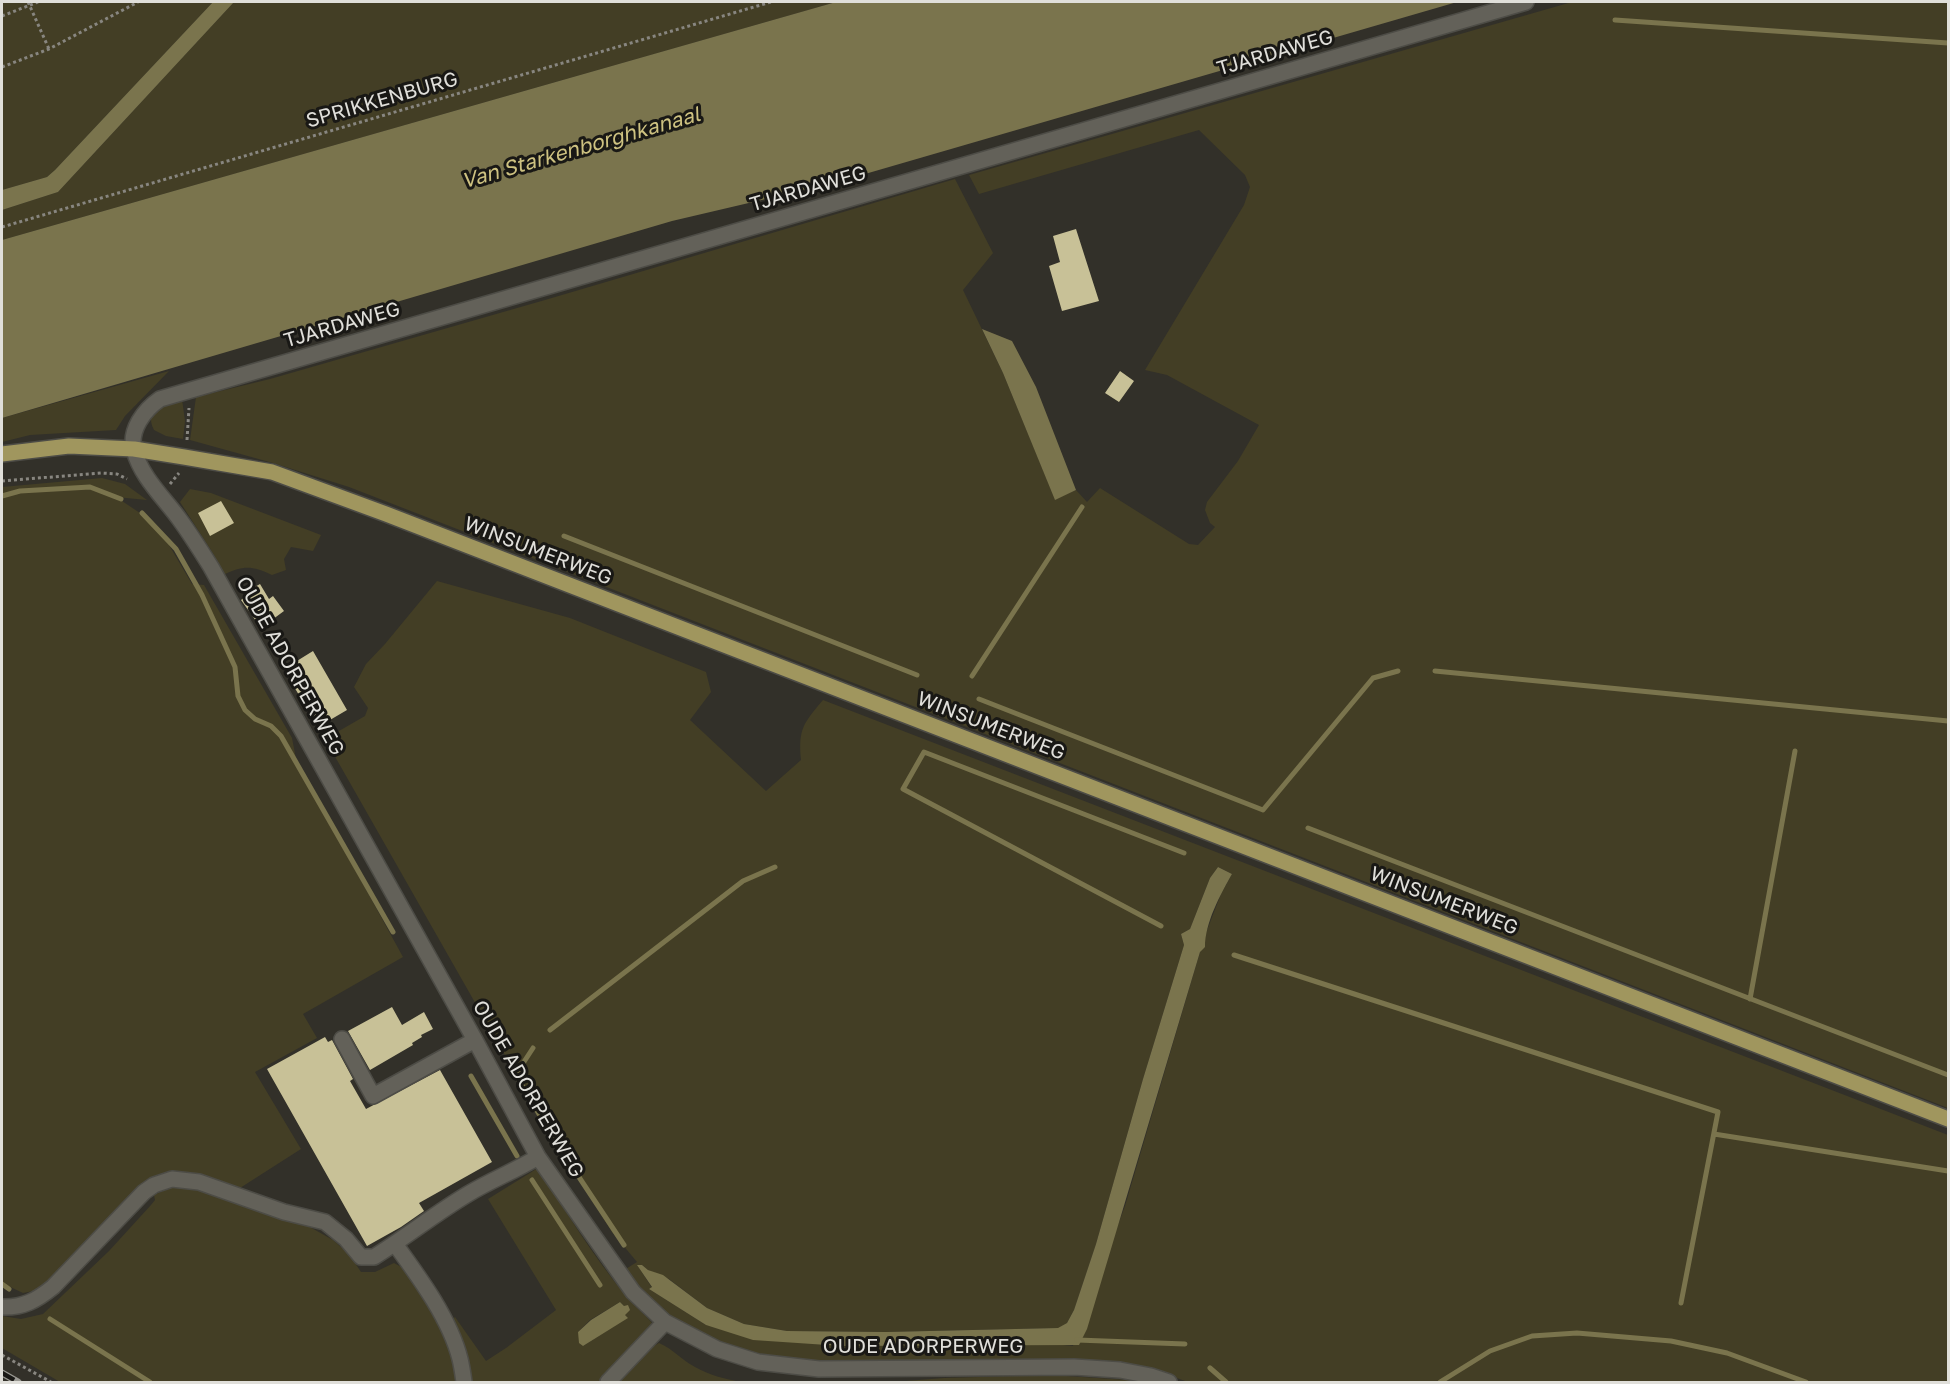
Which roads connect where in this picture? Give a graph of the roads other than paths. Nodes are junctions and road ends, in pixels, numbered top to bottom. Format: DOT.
graph roads {
  1 [pos="1526,2"];
  2 [pos="134,449"];
  3 [pos="2,454"];
  4 [pos="342,1039"];
  5 [pos="475,1040"];
  6 [pos="1948,1119"];
  7 [pos="538,1157"];
  8 [pos="395,1244"];
  9 [pos="2,1307"];
  10 [pos="665,1322"];
  11 [pos="464,1383"];
  12 [pos="608,1383"];
  13 [pos="1169,1383"];
  1 -- 2 [label="street, TJARDAWEG"];
  2 -- 3 [label="main road, WINSUMERWEG"];
  2 -- 5 [label="street, OUDE ADORPERWEG"];
  2 -- 6 [label="main road, WINSUMERWEG"];
  4 -- 5 [label="street"];
  5 -- 7 [label="street, OUDE ADORPERWEG"];
  7 -- 8 [label="street"];
  7 -- 10 [label="street, OUDE ADORPERWEG"];
  8 -- 9 [label="street"];
  8 -- 11 [label="street"];
  10 -- 12 [label="street"];
  10 -- 13 [label="street, OUDE ADORPERWEG"];
}
